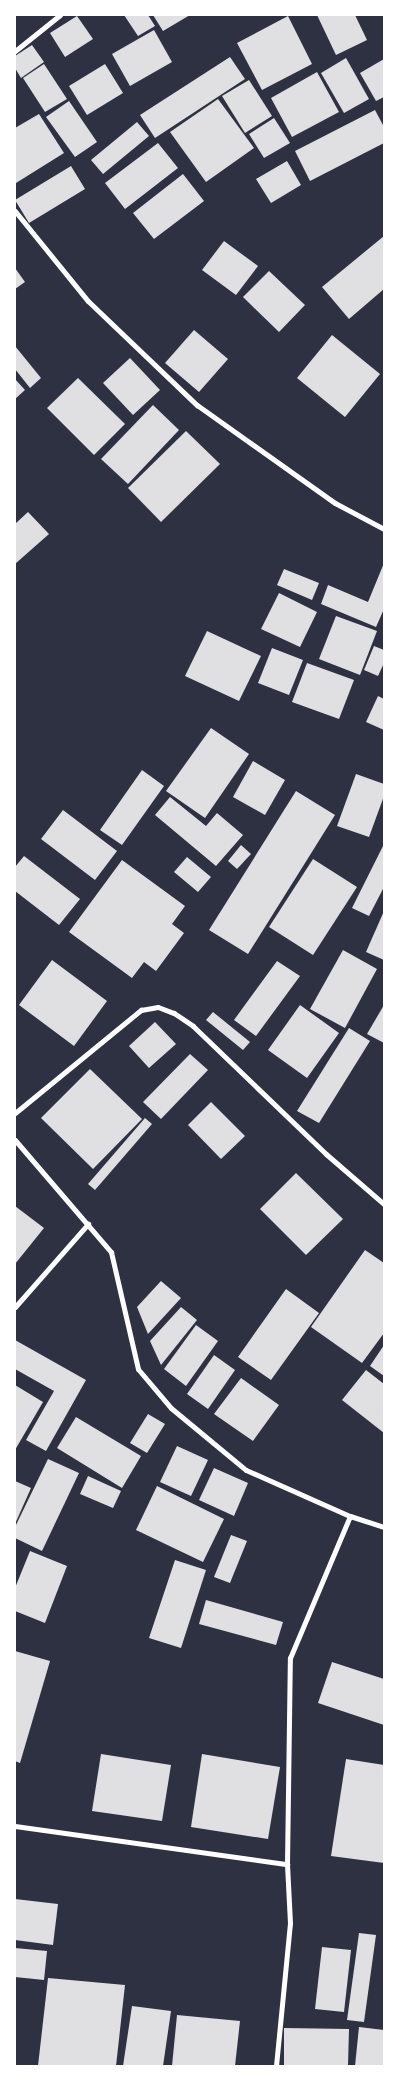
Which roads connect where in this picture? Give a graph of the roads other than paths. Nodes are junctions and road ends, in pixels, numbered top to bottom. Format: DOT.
graph roads {
  1 [pos="60,15"];
  2 [pos="15,51"];
  3 [pos="15,211"];
  4 [pos="384,529"];
  5 [pos="15,1113"];
  6 [pos="15,1140"];
  7 [pos="384,1204"];
  8 [pos="88,1224"];
  9 [pos="15,1307"];
  10 [pos="350,1516"];
  11 [pos="384,1527"];
  12 [pos="15,1826"];
  13 [pos="287,1864"];
  14 [pos="276,2066"];
  1 -- 2 [label="street"];
  3 -- 4 [label="street"];
  5 -- 7 [label="street"];
  6 -- 8 [label="street"];
  8 -- 9 [label="street"];
  8 -- 10 [label="street"];
  10 -- 11 [label="street"];
  10 -- 13 [label="street"];
  12 -- 13 [label="street"];
  13 -- 14 [label="street"];
}
